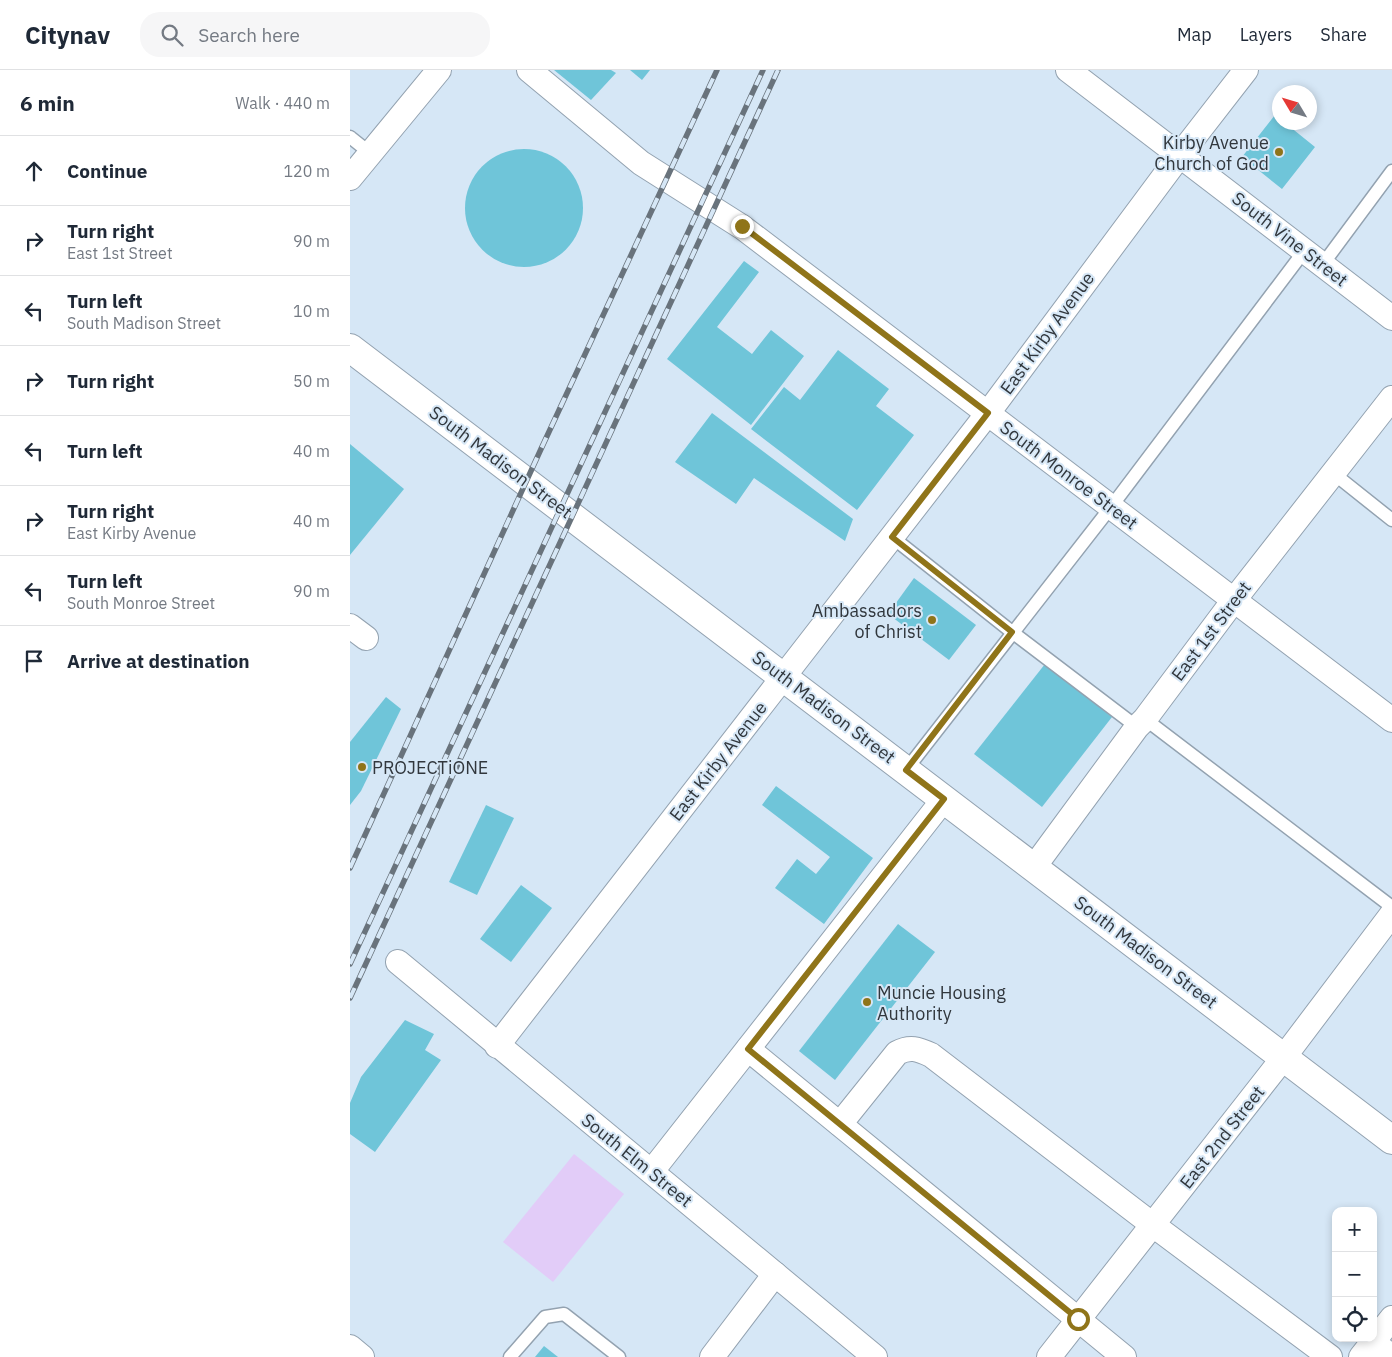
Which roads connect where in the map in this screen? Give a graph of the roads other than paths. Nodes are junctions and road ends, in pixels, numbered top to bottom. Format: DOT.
graph roads {
  1 [pos="438,70"];
  2 [pos="529,70"];
  3 [pos="1068,70"];
  4 [pos="1246,70"];
  5 [pos="350,137"];
  6 [pos="370,153"];
  7 [pos="1180,154"];
  8 [pos="1392,171"];
  9 [pos="350,178"];
  10 [pos="1314,257"];
  11 [pos="1392,318"];
  12 [pos="350,348"];
  13 [pos="1392,398"];
  14 [pos="988,413"];
  15 [pos="1334,473"];
  16 [pos="1111,507"];
  17 [pos="1392,520"];
  18 [pos="892,537"];
  19 [pos="1234,600"];
  20 [pos="1012,632"];
  21 [pos="784,677"];
  22 [pos="1392,720"];
  23 [pos="1141,723"];
  24 [pos="906,770"];
  25 [pos="944,799"];
  26 [pos="1034,867"];
  27 [pos="1392,907"];
  28 [pos="1392,914"];
  29 [pos="398,962"];
  30 [pos="497,1046"];
  31 [pos="748,1049"];
  32 [pos="1284,1057"];
  33 [pos="840,1124"];
  34 [pos="1392,1140"];
  35 [pos="652,1171"];
  36 [pos="1153,1225"];
  37 [pos="775,1274"];
  38 [pos="1392,1318"];
  39 [pos="1078,1319"];
  40 [pos="350,1347"];
  41 [pos="1367,1349"];
  42 [pos="362,1357"];
  43 [pos="510,1357"];
  44 [pos="619,1357"];
  45 [pos="712,1357"];
  46 [pos="875,1357"];
  47 [pos="1049,1357"];
  48 [pos="1124,1357"];
  49 [pos="1330,1357"];
  50 [pos="1392,1357"];
  1 -- 6 [label="street"];
  2 -- 14 [label="street, South Monroe Street"];
  3 -- 7 [label="street, South Vine Street"];
  4 -- 7 [label="street, East Kirby Avenue"];
  5 -- 6 [label="lane"];
  6 -- 9 [label="street"];
  7 -- 10 [label="street, South Vine Street"];
  7 -- 14 [label="street, East Kirby Avenue"];
  8 -- 10 [label="lane"];
  10 -- 11 [label="street, South Vine Street"];
  10 -- 16 [label="lane"];
  12 -- 21 [label="main road, South Madison Street"];
  13 -- 15 [label="street, East 1st Street"];
  14 -- 16 [label="street, South Monroe Street"];
  14 -- 18 [label="street, East Kirby Avenue"];
  15 -- 17 [label="lane"];
  15 -- 19 [label="street, East 1st Street"];
  16 -- 19 [label="street, South Monroe Street"];
  16 -- 20 [label="lane"];
  18 -- 20 [label="lane"];
  18 -- 21 [label="street, East Kirby Avenue"];
  19 -- 22 [label="street, South Monroe Street"];
  19 -- 23 [label="street, East 1st Street"];
  20 -- 23 [label="lane"];
  20 -- 24 [label="lane"];
  21 -- 24 [label="main road, South Madison Street"];
  21 -- 30 [label="street, East Kirby Avenue"];
  23 -- 26 [label="street, East 1st Street"];
  23 -- 27 [label="lane"];
  24 -- 25 [label="main road, South Madison Street"];
  25 -- 26 [label="main road, South Madison Street"];
  25 -- 31 [label="street"];
  26 -- 32 [label="main road, South Madison Street"];
  28 -- 32 [label="street, East 2nd Street"];
  29 -- 30 [label="street, South Elm Street"];
  30 -- 35 [label="street, South Elm Street"];
  31 -- 33 [label="street"];
  31 -- 35 [label="street"];
  32 -- 34 [label="main road, South Madison Street"];
  32 -- 36 [label="street, East 2nd Street"];
  33 -- 36 [label="street"];
  33 -- 39 [label="street"];
  35 -- 37 [label="street, South Elm Street"];
  36 -- 39 [label="street, East 2nd Street"];
  36 -- 49 [label="street"];
  37 -- 45 [label="street"];
  37 -- 46 [label="street, South Elm Street"];
  38 -- 41 [label="street"];
  39 -- 47 [label="street, East 2nd Street"];
  39 -- 48 [label="street"];
  40 -- 42 [label="street"];
  41 -- 50 [label="street"];
  43 -- 44 [label="lane"];
}
